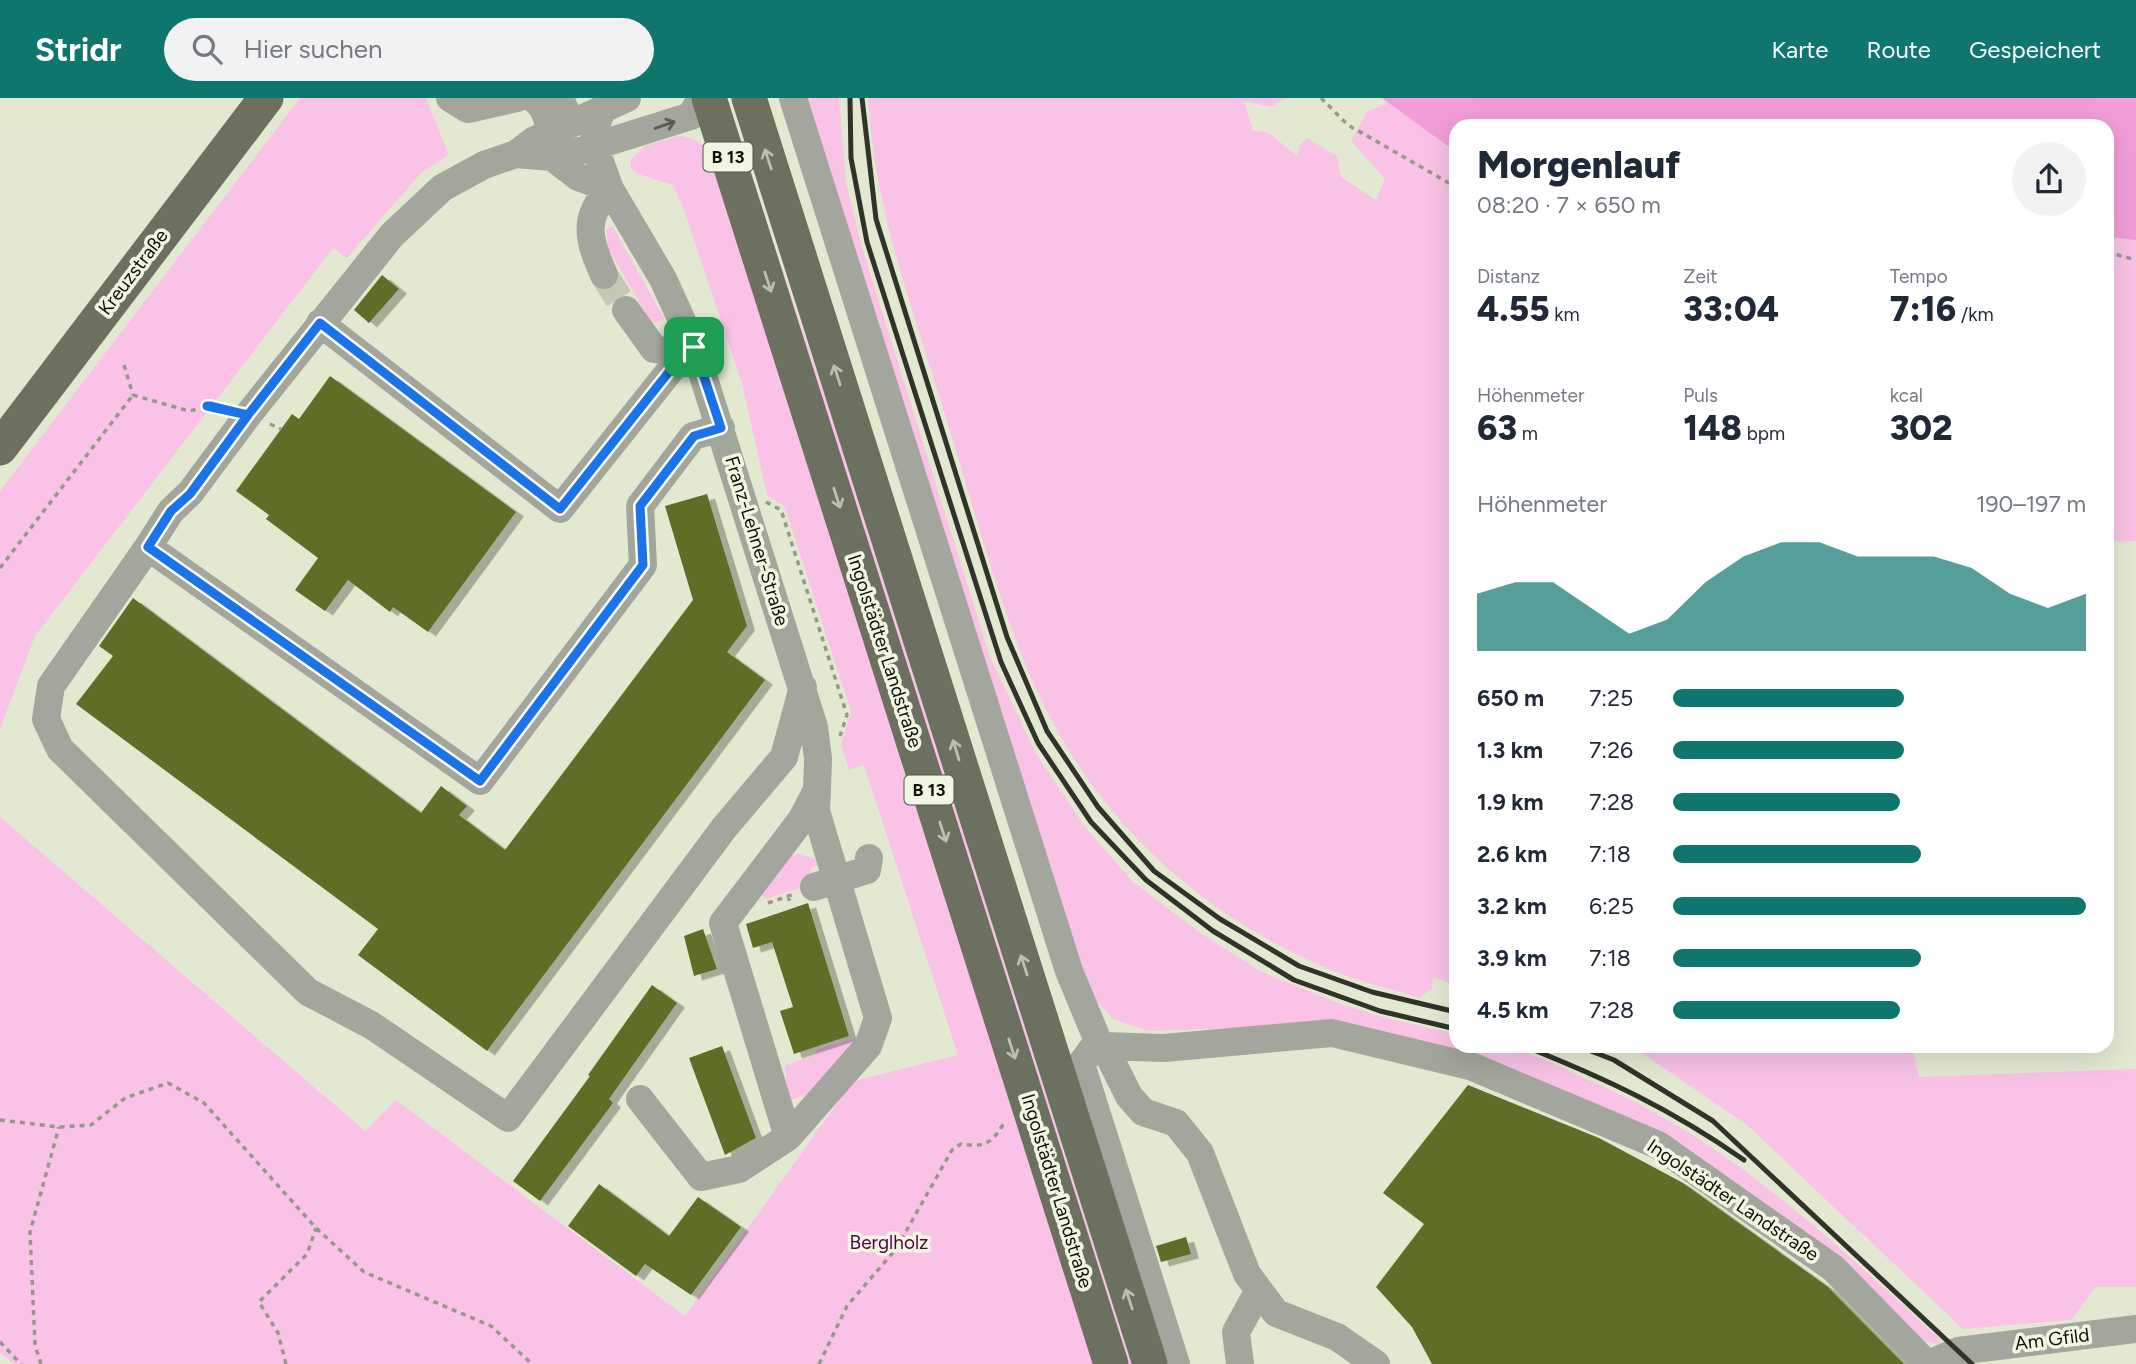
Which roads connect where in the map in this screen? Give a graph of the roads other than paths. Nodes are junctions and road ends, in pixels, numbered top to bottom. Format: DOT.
graph roads {
  1 [pos="266,98"];
  2 [pos="450,98"];
  3 [pos="532,98"];
  4 [pos="560,98"];
  5 [pos="701,98"];
  6 [pos="709,98"];
  7 [pos="749,98"];
  8 [pos="793,98"];
  9 [pos="505,99"];
  10 [pos="615,104"];
  11 [pos="558,137"];
  12 [pos="595,148"];
  13 [pos="610,189"];
  14 [pos="604,275"];
  15 [pos="626,310"];
  16 [pos="320,323"];
  17 [pos="694,347"];
  18 [pos="721,428"];
  19 [pos="0,448"];
  20 [pos="148,547"];
  21 [pos="803,687"];
  22 [pos="817,790"];
  23 [pos="869,858"];
  24 [pos="813,888"];
  25 [pos="1101,1043"];
  26 [pos="640,1099"];
  27 [pos="788,1137"];
  28 [pos="1259,1290"];
  29 [pos="2136,1329"];
  30 [pos="1111,1364"];
  31 [pos="1150,1364"];
  32 [pos="1176,1364"];
  33 [pos="1240,1364"];
  34 [pos="1376,1364"];
  35 [pos="1928,1364"];
  1 -- 19 [label="main road, Kreuzstraße"];
  2 -- 9 [label="street"];
  3 -- 11 [label="street"];
  4 -- 11 [label="street"];
  12 -- 5 [label="street, Franz-Lehner-Straße, one-way"];
  6 -- 30 [label="main road, Ingolstädter Landstraße / B 13, one-way"];
  31 -- 7 [label="main road, Ingolstädter Landstraße / B 13, one-way"];
  8 -- 25 [label="street"];
  10 -- 11 [label="street, Franz-Lehner-Straße"];
  10 -- 12 [label="street, Franz-Lehner-Straße"];
  11 -- 12 [label="street, Franz-Lehner-Straße"];
  11 -- 13 [label="street"];
  11 -- 16 [label="street, Franz-Lehner-Straße"];
  12 -- 13 [label="street, Franz-Lehner-Straße"];
  13 -- 14 [label="street"];
  13 -- 17 [label="street, Franz-Lehner-Straße"];
  15 -- 17 [label="street"];
  16 -- 17 [label="street"];
  16 -- 20 [label="street, Franz-Lehner-Straße"];
  17 -- 18 [label="street, Franz-Lehner-Straße"];
  18 -- 20 [label="street"];
  18 -- 21 [label="street, Franz-Lehner-Straße"];
  20 -- 21 [label="street, Franz-Lehner-Straße"];
  21 -- 22 [label="street, Franz-Lehner-Straße"];
  22 -- 24 [label="street"];
  22 -- 27 [label="street, Franz-Lehner-Straße"];
  23 -- 24 [label="street"];
  24 -- 27 [label="street"];
  25 -- 28 [label="street"];
  25 -- 32 [label="street"];
  25 -- 35 [label="street, Ingolstädter Landstraße"];
  26 -- 27 [label="street"];
  28 -- 33 [label="street"];
  28 -- 34 [label="street"];
  29 -- 35 [label="street, Am Gfild"];
}
